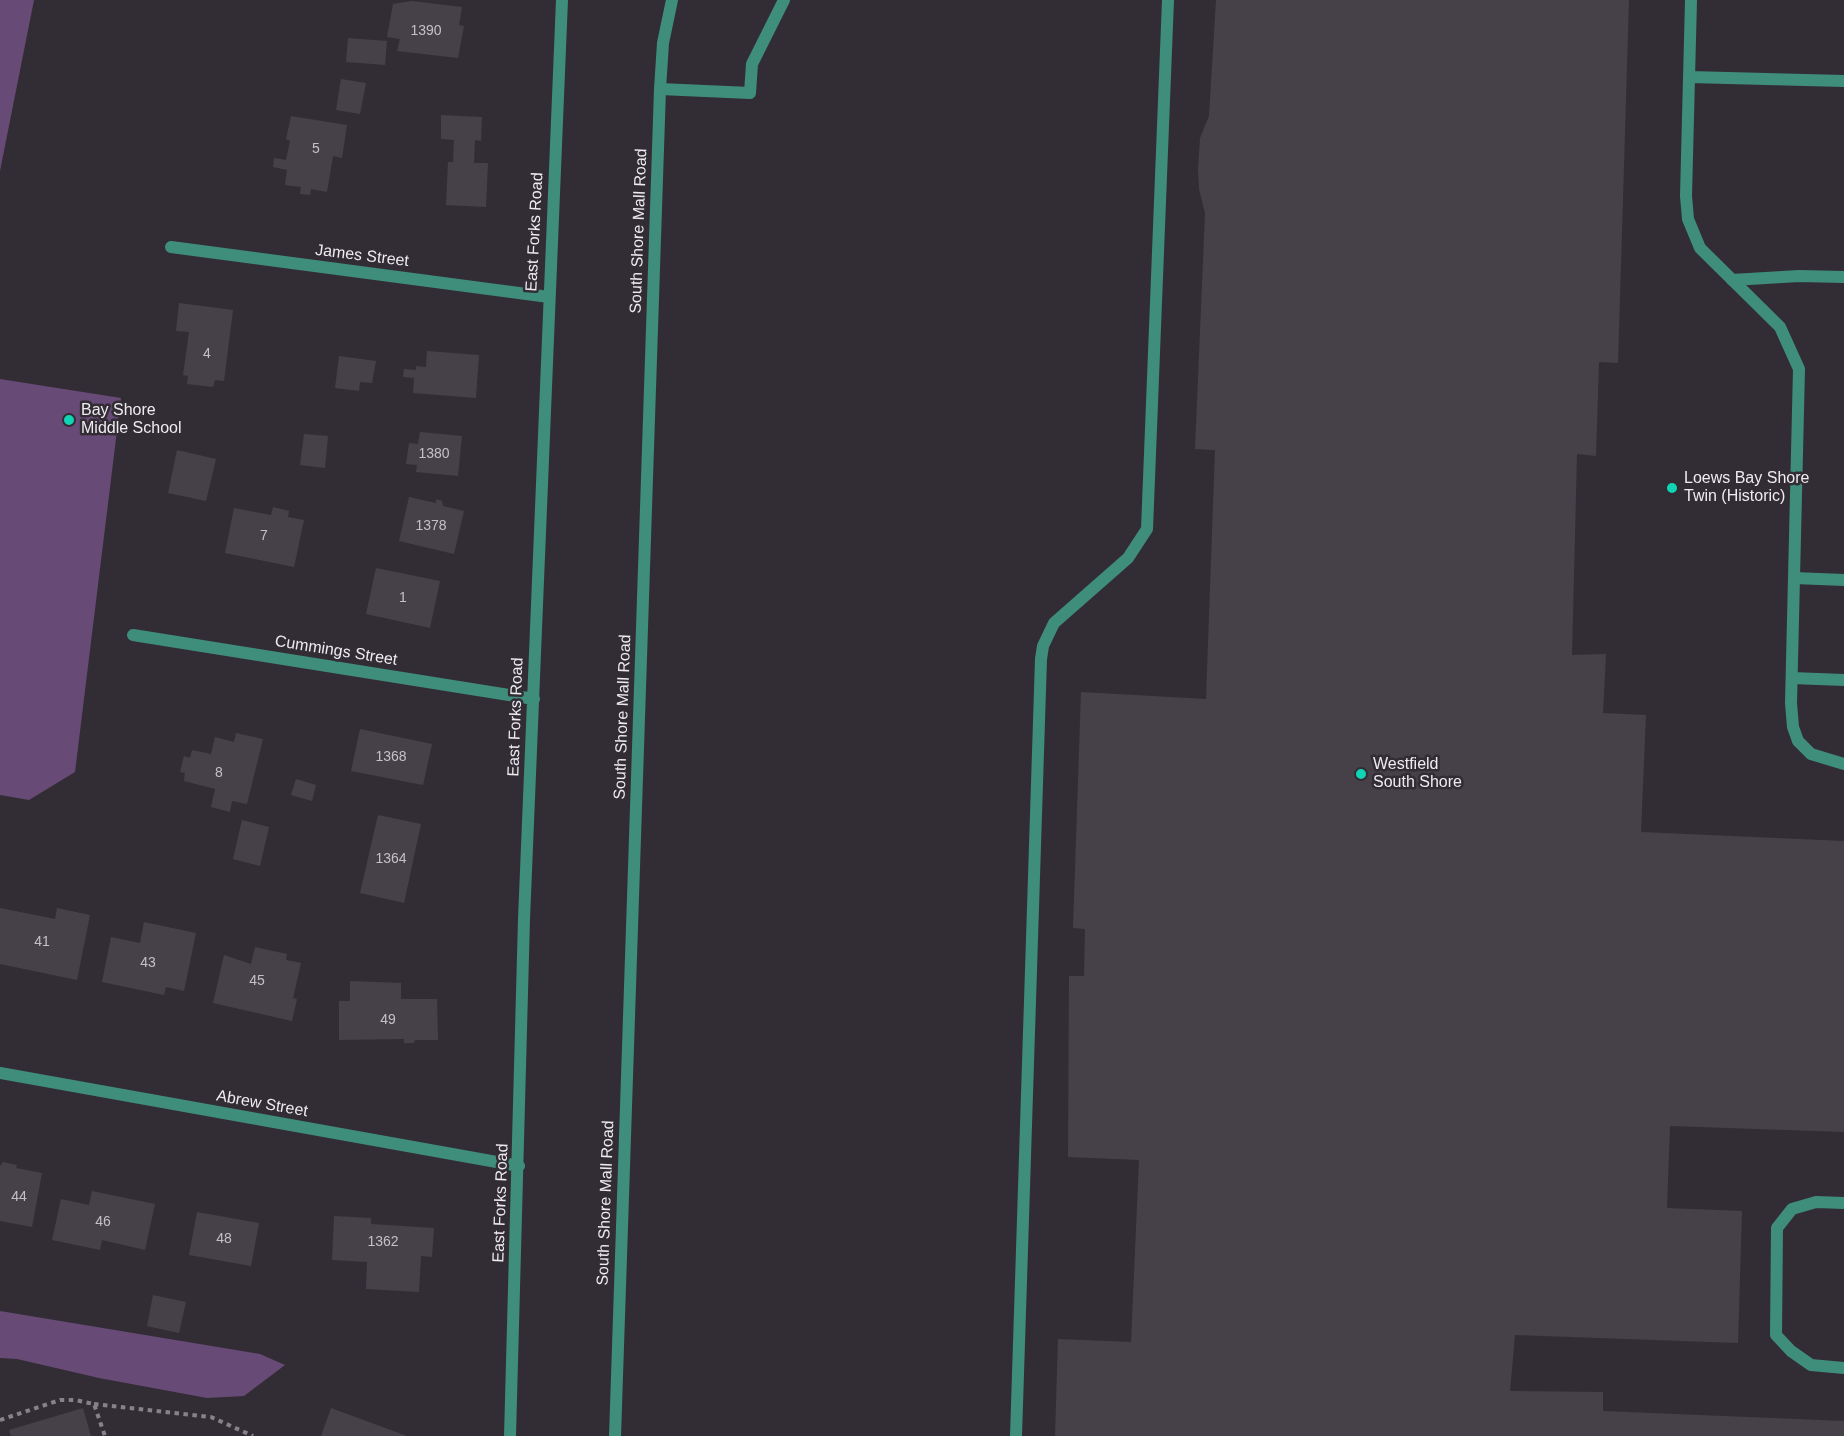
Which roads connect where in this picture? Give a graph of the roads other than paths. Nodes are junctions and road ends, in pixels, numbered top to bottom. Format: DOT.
graph roads {
  1 [pos="562,0"];
  2 [pos="672,0"];
  3 [pos="784,0"];
  4 [pos="1168,0"];
  5 [pos="1691,0"];
  6 [pos="1689,77"];
  7 [pos="1844,81"];
  8 [pos="660,89"];
  9 [pos="171,248"];
  10 [pos="1844,277"];
  11 [pos="1732,280"];
  12 [pos="549,297"];
  13 [pos="1794,578"];
  14 [pos="1844,580"];
  15 [pos="132,635"];
  16 [pos="1792,678"];
  17 [pos="1844,680"];
  18 [pos="534,699"];
  19 [pos="1844,764"];
  20 [pos="0,1073"];
  21 [pos="519,1166"];
  22 [pos="1844,1203"];
  23 [pos="1844,1368"];
  24 [pos="510,1436"];
  25 [pos="615,1436"];
  26 [pos="1016,1436"];
  1 -- 12 [label="street, East Forks Road"];
  2 -- 8 [label="street, South Shore Mall Road"];
  3 -- 8 [label="street"];
  4 -- 26 [label="street"];
  5 -- 6 [label="street"];
  6 -- 7 [label="street"];
  6 -- 11 [label="street"];
  8 -- 25 [label="street, South Shore Mall Road"];
  9 -- 12 [label="street, James Street"];
  10 -- 11 [label="street"];
  11 -- 13 [label="street"];
  12 -- 18 [label="street, East Forks Road"];
  13 -- 14 [label="street"];
  13 -- 16 [label="street"];
  15 -- 18 [label="street, Cummings Street"];
  16 -- 17 [label="street"];
  16 -- 19 [label="street"];
  18 -- 21 [label="street, East Forks Road"];
  20 -- 21 [label="street, Abrew Street"];
  21 -- 24 [label="street, East Forks Road"];
  22 -- 23 [label="street"];
}
